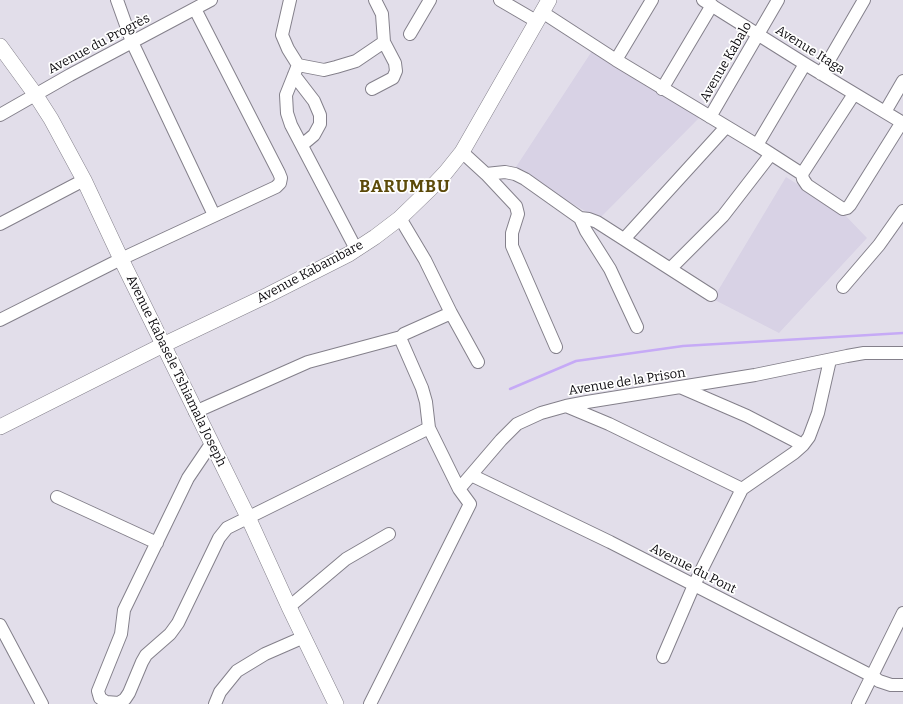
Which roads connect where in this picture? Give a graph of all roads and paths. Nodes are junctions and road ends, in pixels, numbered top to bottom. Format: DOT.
graph roads {
  1 [pos="117,0"];
  2 [pos="290,0"];
  3 [pos="375,0"];
  4 [pos="430,0"];
  5 [pos="500,0"];
  6 [pos="652,0"];
  7 [pos="778,0"];
  8 [pos="864,0"];
  9 [pos="208,1"];
  10 [pos="708,2"];
  11 [pos="195,9"];
  12 [pos="542,11"];
  13 [pos="410,34"];
  14 [pos="758,34"];
  15 [pos="132,42"];
  16 [pos="384,42"];
  17 [pos="0,46"];
  18 [pos="616,60"];
  19 [pos="805,64"];
  20 [pos="296,70"];
  21 [pos="821,74"];
  22 [pos="903,81"];
  23 [pos="372,89"];
  24 [pos="662,89"];
  25 [pos="35,94"];
  26 [pos="854,94"];
  27 [pos="885,112"];
  28 [pos="0,115"];
  29 [pos="710,117"];
  30 [pos="902,123"];
  31 [pos="726,127"];
  32 [pos="302,145"];
  33 [pos="757,145"];
  34 [pos="462,152"];
  35 [pos="771,154"];
  36 [pos="486,174"];
  37 [pos="802,174"];
  38 [pos="84,180"];
  39 [pos="903,211"];
  40 [pos="214,215"];
  41 [pos="400,218"];
  42 [pos="580,218"];
  43 [pos="0,224"];
  44 [pos="625,238"];
  45 [pos="356,249"];
  46 [pos="121,259"];
  47 [pos="671,268"];
  48 [pos="844,287"];
  49 [pos="711,295"];
  50 [pos="451,313"];
  51 [pos="0,320"];
  52 [pos="637,327"];
  53 [pos="401,336"];
  54 [pos="163,345"];
  55 [pos="556,347"];
  56 [pos="903,353"];
  57 [pos="830,360"];
  58 [pos="478,362"];
  59 [pos="680,387"];
  60 [pos="566,406"];
  61 [pos="195,412"];
  62 [pos="0,427"];
  63 [pos="429,428"];
  64 [pos="211,444"];
  65 [pos="803,445"];
  66 [pos="471,475"];
  67 [pos="459,489"];
  68 [pos="742,489"];
  69 [pos="57,497"];
  70 [pos="248,517"];
  71 [pos="389,534"];
  72 [pos="157,542"];
  73 [pos="694,585"];
  74 [pos="289,607"];
  75 [pos="903,614"];
  76 [pos="0,626"];
  77 [pos="304,636"];
  78 [pos="663,657"];
  79 [pos="872,676"];
  80 [pos="903,685"];
  81 [pos="42,704"];
  82 [pos="215,704"];
  83 [pos="336,704"];
  84 [pos="370,704"];
  85 [pos="858,704"];
  1 -- 15 [label="street"];
  2 -- 20 [label="street"];
  3 -- 16 [label="street"];
  4 -- 13 [label="street"];
  5 -- 12 [label="street"];
  6 -- 18 [label="street"];
  7 -- 14 [label="street, Avenue Kabalo"];
  8 -- 21 [label="street"];
  9 -- 11 [label="street, Avenue du Progrès"];
  10 -- 14 [label="street, Avenue Itaga"];
  10 -- 24 [label="street"];
  11 -- 15 [label="street, Avenue du Progrès"];
  11 -- 40 [label="street"];
  12 -- 18 [label="street"];
  12 -- 34 [label="main road, Avenue Kabambare"];
  14 -- 19 [label="street, Avenue Itaga"];
  14 -- 29 [label="street, Avenue Kabalo"];
  15 -- 25 [label="street, Avenue du Progrès"];
  15 -- 40 [label="street"];
  16 -- 20 [label="street"];
  16 -- 23 [label="street"];
  17 -- 25 [label="main road, Avenue Kabasele Tshiamala Joseph"];
  18 -- 24 [label="street"];
  19 -- 21 [label="street, Avenue Itaga"];
  19 -- 33 [label="street"];
  20 -- 32 [label="street"];
  20 -- 32 [label="street"];
  21 -- 26 [label="street, Avenue Itaga"];
  22 -- 27 [label="street"];
  24 -- 29 [label="street"];
  25 -- 28 [label="street, Avenue du Progrès"];
  25 -- 38 [label="main road, Avenue Kabasele Tshiamala Joseph"];
  26 -- 27 [label="street, Avenue Itaga"];
  26 -- 37 [label="street"];
  27 -- 30 [label="street, Avenue Itaga"];
  29 -- 31 [label="street"];
  30 -- 37 [label="street"];
  31 -- 33 [label="street"];
  31 -- 44 [label="street"];
  32 -- 45 [label="street"];
  33 -- 35 [label="street"];
  34 -- 36 [label="street"];
  34 -- 41 [label="main road, Avenue Kabambare"];
  35 -- 37 [label="street"];
  35 -- 47 [label="street"];
  36 -- 42 [label="street"];
  36 -- 55 [label="street"];
  38 -- 43 [label="street"];
  38 -- 46 [label="main road, Avenue Kabasele Tshiamala Joseph"];
  39 -- 48 [label="street"];
  40 -- 46 [label="street"];
  41 -- 45 [label="main road, Avenue Kabambare"];
  41 -- 50 [label="street"];
  42 -- 44 [label="street"];
  42 -- 52 [label="street"];
  44 -- 47 [label="street"];
  45 -- 54 [label="main road, Avenue Kabambare"];
  46 -- 51 [label="street"];
  46 -- 54 [label="main road, Avenue Kabasele Tshiamala Joseph"];
  47 -- 49 [label="street"];
  50 -- 53 [label="street"];
  50 -- 58 [label="street"];
  53 -- 61 [label="street"];
  53 -- 63 [label="street"];
  54 -- 61 [label="main road, Avenue Kabasele Tshiamala Joseph"];
  54 -- 62 [label="main road, Avenue Kabambare"];
  56 -- 57 [label="street, Avenue de la Prison"];
  57 -- 59 [label="street, Avenue de la Prison"];
  57 -- 65 [label="street"];
  59 -- 60 [label="street, Avenue de la Prison"];
  59 -- 65 [label="street"];
  60 -- 66 [label="street, Avenue de la Prison"];
  60 -- 68 [label="street"];
  61 -- 64 [label="main road, Avenue Kabasele Tshiamala Joseph"];
  63 -- 67 [label="street"];
  63 -- 70 [label="street"];
  64 -- 70 [label="main road, Avenue Kabasele Tshiamala Joseph"];
  64 -- 72 [label="street"];
  65 -- 68 [label="street"];
  66 -- 67 [label="street, Avenue de la Prison"];
  66 -- 73 [label="street, Avenue du Pont"];
  67 -- 84 [label="street"];
  68 -- 73 [label="street"];
  69 -- 72 [label="street"];
  70 -- 72 [label="street"];
  70 -- 74 [label="main road, Avenue Kabasele Tshiamala Joseph"];
  71 -- 74 [label="street"];
  73 -- 78 [label="street"];
  73 -- 79 [label="street, Avenue du Pont"];
  74 -- 77 [label="main road, Avenue Kabasele Tshiamala Joseph"];
  75 -- 79 [label="street"];
  76 -- 81 [label="street"];
  77 -- 82 [label="street"];
  77 -- 83 [label="main road, Avenue Kabasele Tshiamala Joseph"];
  79 -- 80 [label="street, Avenue du Pont"];
  79 -- 85 [label="street"];
}
